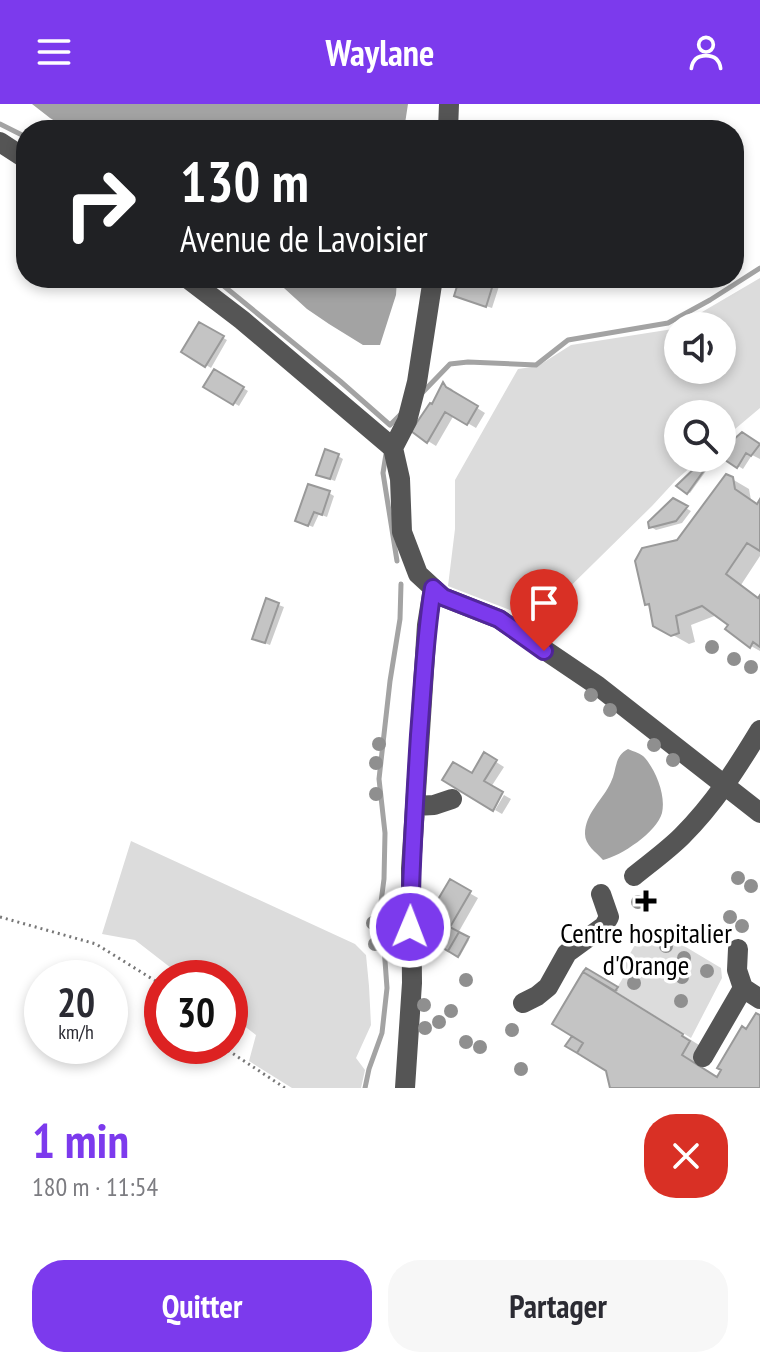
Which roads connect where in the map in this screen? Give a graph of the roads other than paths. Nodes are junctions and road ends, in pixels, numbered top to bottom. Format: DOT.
graph roads {
  1 [pos="200,288"];
  2 [pos="431,288"];
  3 [pos="389,445"];
  4 [pos="433,588"];
  5 [pos="760,730"];
  6 [pos="726,785"];
  7 [pos="452,799"];
  8 [pos="415,806"];
  9 [pos="760,813"];
  10 [pos="634,876"];
  11 [pos="601,894"];
  12 [pos="738,949"];
  13 [pos="751,994"];
  14 [pos="523,1003"];
  15 [pos="703,1057"];
  16 [pos="405,1088"];
  1 -- 3 [label="street"];
  2 -- 3 [label="street"];
  3 -- 4 [label="street"];
  4 -- 6 [label="street"];
  4 -- 8 [label="street"];
  5 -- 6 [label="street"];
  6 -- 9 [label="street"];
  6 -- 10 [label="street"];
  7 -- 8 [label="street"];
  8 -- 16 [label="street"];
  11 -- 14 [label="street"];
  12 -- 13 [label="street"];
  13 -- 15 [label="street"];
}
